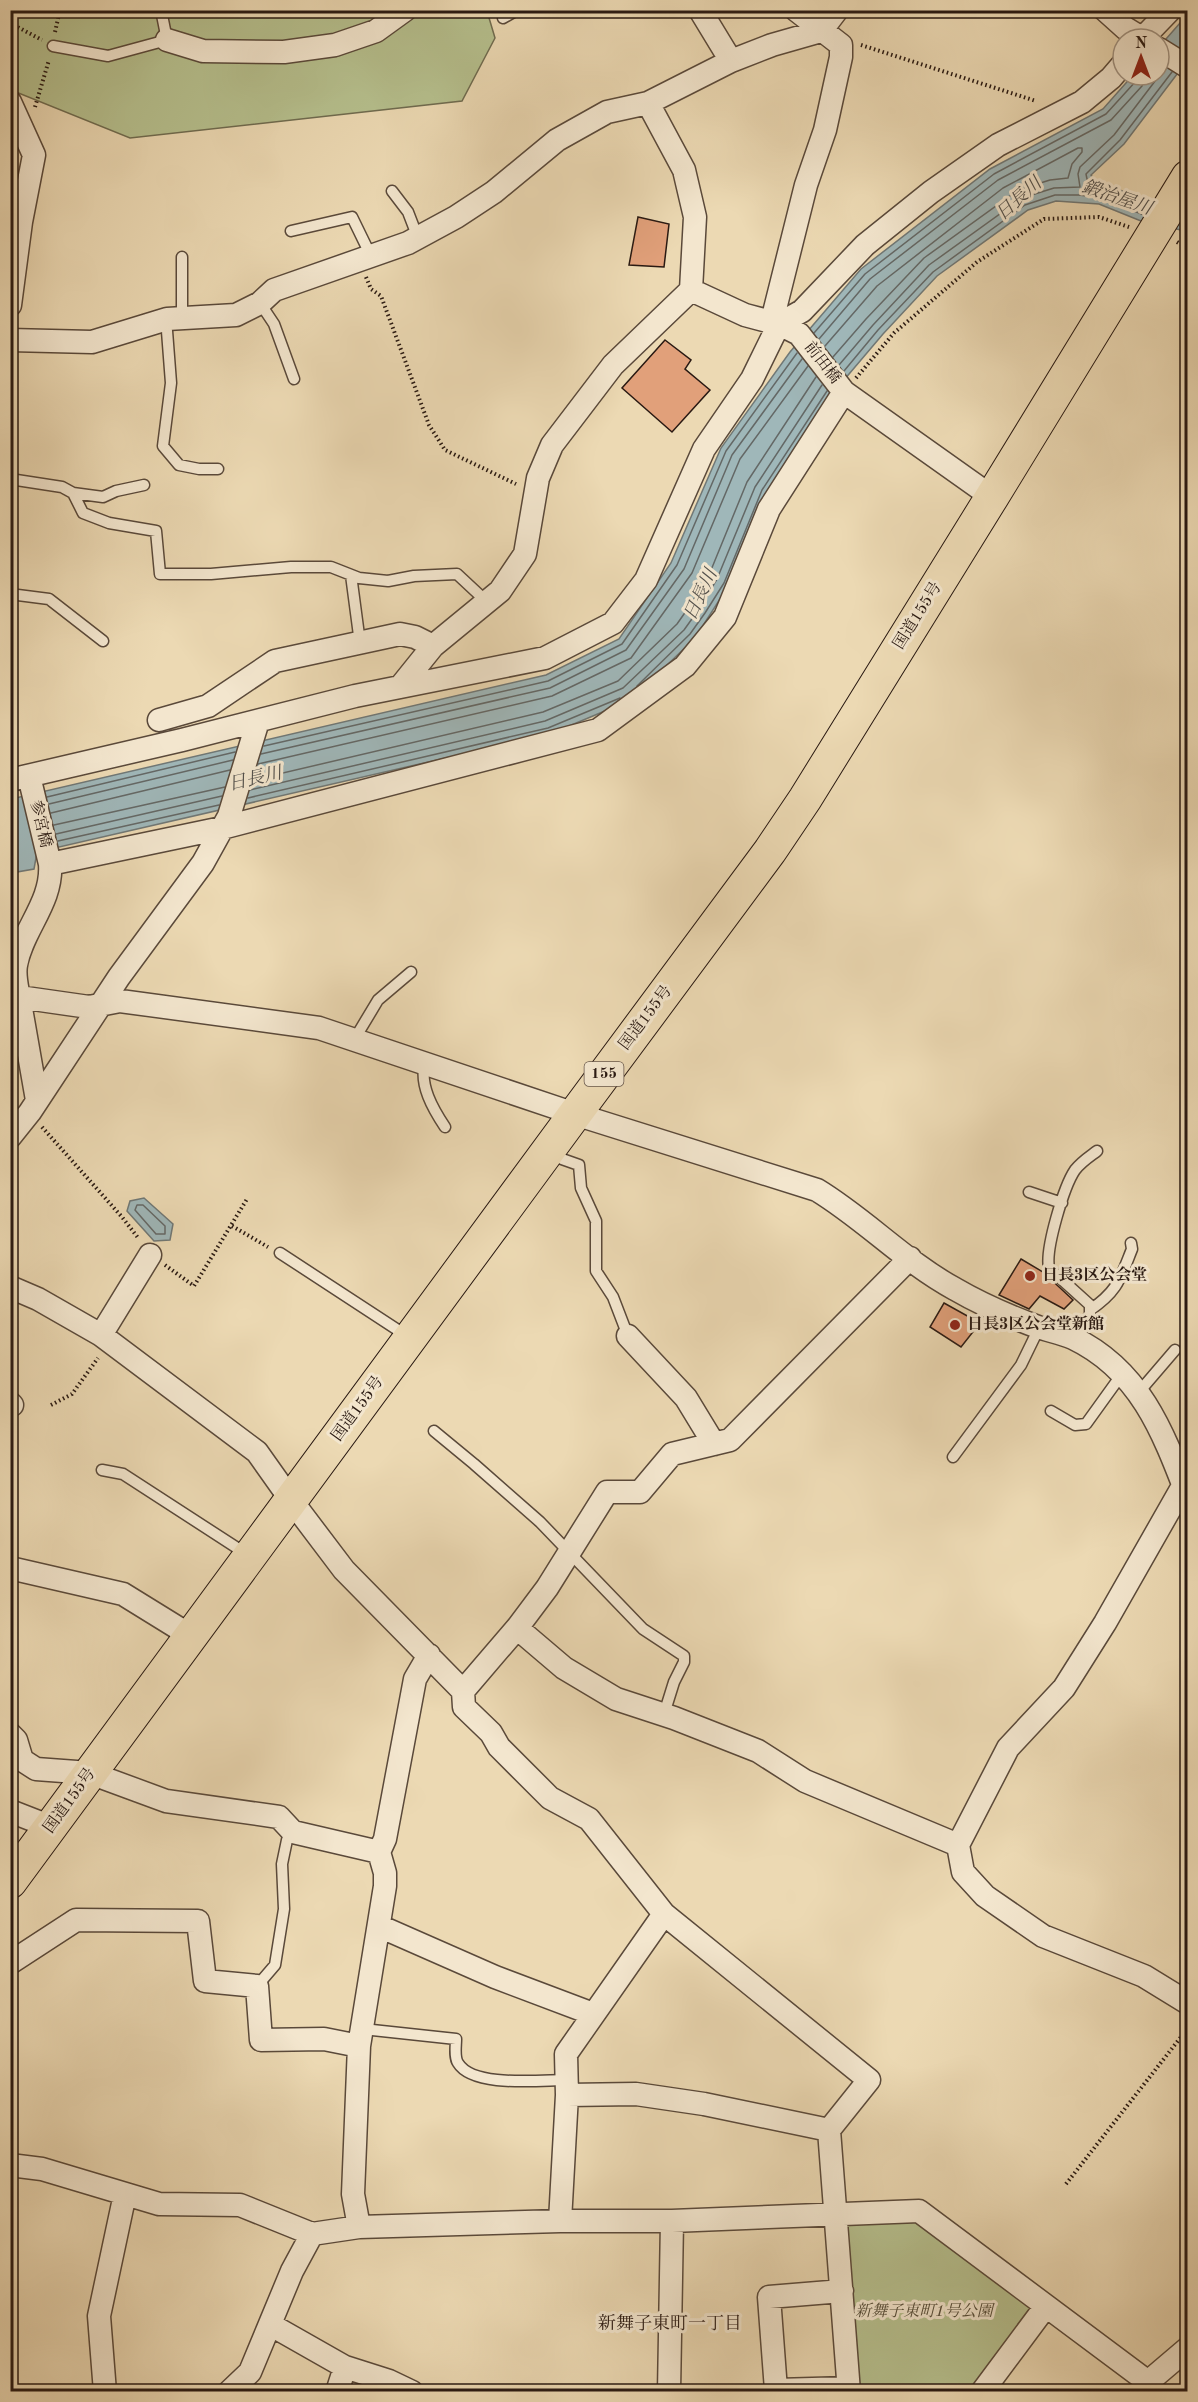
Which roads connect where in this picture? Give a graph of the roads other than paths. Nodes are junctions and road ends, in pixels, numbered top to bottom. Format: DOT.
graph roads {
  1 [pos="161,10"];
  2 [pos="405,10"];
  3 [pos="516,10"];
  4 [pos="700,10"];
  5 [pos="796,10"];
  6 [pos="837,10"];
  7 [pos="1105,10"];
  8 [pos="1170,10"];
  9 [pos="503,18"];
  10 [pos="1124,27"];
  11 [pos="1154,27"];
  12 [pos="822,31"];
  13 [pos="167,40"];
  14 [pos="53,46"];
  15 [pos="1171,56"];
  16 [pos="731,61"];
  17 [pos="1188,67"];
  18 [pos="1111,79"];
  19 [pos="10,102"];
  20 [pos="648,103"];
  21 [pos="1184,182"];
  22 [pos="392,191"];
  23 [pos="291,231"];
  24 [pos="418,238"];
  25 [pos="182,257"];
  26 [pos="365,258"];
  27 [pos="691,290"];
  28 [pos="260,303"];
  29 [pos="10,305"];
  30 [pos="172,319"];
  31 [pos="789,329"];
  32 [pos="10,340"];
  33 [pos="294,379"];
  34 [pos="844,392"];
  35 [pos="218,469"];
  36 [pos="10,479"];
  37 [pos="144,485"];
  38 [pos="74,493"];
  39 [pos="992,497"];
  40 [pos="351,575"];
  41 [pos="10,594"];
  42 [pos="487,602"];
  43 [pos="104,641"];
  44 [pos="360,643"];
  45 [pos="433,646"];
  46 [pos="400,687"];
  47 [pos="159,720"];
  48 [pos="258,724"];
  49 [pos="24,780"];
  50 [pos="225,822"];
  51 [pos="50,864"];
  52 [pos="411,972"];
  53 [pos="19,997"];
  54 [pos="101,1005"];
  55 [pos="354,1040"];
  56 [pos="425,1063"];
  57 [pos="26,1109"];
  58 [pos="574,1114"];
  59 [pos="445,1127"];
  60 [pos="10,1137"];
  61 [pos="549,1149"];
  62 [pos="1097,1152"];
  63 [pos="1029,1192"];
  64 [pos="1062,1203"];
  65 [pos="1131,1243"];
  66 [pos="280,1253"];
  67 [pos="150,1255"];
  68 [pos="910,1258"];
  69 [pos="10,1287"];
  70 [pos="1090,1310"];
  71 [pos="1039,1328"];
  72 [pos="628,1336"];
  73 [pos="105,1338"];
  74 [pos="410,1338"];
  75 [pos="1076,1340"];
  76 [pos="1175,1350"];
  77 [pos="1122,1374"];
  78 [pos="1139,1392"];
  79 [pos="1051,1411"];
  80 [pos="434,1431"];
  81 [pos="714,1444"];
  82 [pos="953,1457"];
  83 [pos="102,1470"];
  84 [pos="1184,1476"];
  85 [pos="291,1500"];
  86 [pos="570,1553"];
  87 [pos="250,1556"];
  88 [pos="10,1568"];
  89 [pos="517,1628"];
  90 [pos="191,1636"];
  91 [pos="429,1655"];
  92 [pos="463,1691"];
  93 [pos="664,1714"];
  94 [pos="10,1734"];
  95 [pos="90,1773"];
  96 [pos="10,1811"];
  97 [pos="51,1827"];
  98 [pos="293,1832"];
  99 [pos="958,1845"];
  100 [pos="379,1852"];
  101 [pos="10,1882"];
  102 [pos="664,1914"];
  103 [pos="379,1926"];
  104 [pos="10,1963"];
  105 [pos="257,1986"];
  106 [pos="1188,2003"];
  107 [pos="593,2014"];
  108 [pos="361,2037"];
  109 [pos="567,2087"];
  110 [pos="829,2130"];
  111 [pos="10,2165"];
  112 [pos="125,2194"];
  113 [pos="837,2215"];
  114 [pos="560,2221"];
  115 [pos="672,2221"];
  116 [pos="359,2227"];
  117 [pos="312,2234"];
  118 [pos="842,2291"];
  119 [pos="1046,2306"];
  120 [pos="271,2325"];
  121 [pos="1188,2348"];
  122 [pos="345,2367"];
  123 [pos="1145,2386"];
  124 [pos="849,2390"];
  125 [pos="105,2391"];
  126 [pos="229,2391"];
  127 [pos="337,2391"];
  128 [pos="412,2391"];
  129 [pos="669,2391"];
  130 [pos="982,2391"];
  1 -- 13 [label="lane"];
  2 -- 13 [label="street"];
  3 -- 9 [label="lane"];
  4 -- 16 [label="street"];
  5 -- 12 [label="street"];
  6 -- 12 [label="street"];
  7 -- 10 [label="street"];
  8 -- 11 [label="street"];
  12 -- 16 [label="street"];
  12 -- 31 [label="street"];
  13 -- 14 [label="lane"];
  15 -- 17 [label="street"];
  16 -- 20 [label="street"];
  18 -- 31 [label="street"];
  19 -- 29 [label="street"];
  20 -- 24 [label="street"];
  20 -- 27 [label="street"];
  21 -- 39 [label="highway, 国道155号 / 155"];
  22 -- 24 [label="lane"];
  23 -- 26 [label="lane"];
  24 -- 26 [label="street"];
  25 -- 30 [label="lane"];
  26 -- 28 [label="street"];
  27 -- 31 [label="street"];
  27 -- 42 [label="street"];
  28 -- 30 [label="street"];
  28 -- 33 [label="lane"];
  30 -- 32 [label="street"];
  30 -- 35 [label="lane"];
  31 -- 34 [label="street, 前田橋"];
  31 -- 46 [label="street"];
  34 -- 39 [label="street, 前田橋"];
  34 -- 50 [label="street"];
  36 -- 38 [label="lane"];
  37 -- 38 [label="lane"];
  38 -- 40 [label="lane"];
  39 -- 58 [label="highway, 国道155号 / 155"];
  40 -- 42 [label="lane"];
  40 -- 44 [label="lane"];
  41 -- 43 [label="lane"];
  42 -- 45 [label="street"];
  44 -- 45 [label="street"];
  44 -- 47 [label="street"];
  45 -- 46 [label="street"];
  46 -- 48 [label="street"];
  48 -- 49 [label="street"];
  48 -- 50 [label="street"];
  49 -- 51 [label="street, 参宮橋"];
  50 -- 51 [label="street"];
  50 -- 54 [label="street"];
  51 -- 53 [label="street"];
  52 -- 55 [label="lane"];
  53 -- 54 [label="street"];
  53 -- 57 [label="street"];
  54 -- 55 [label="street"];
  54 -- 57 [label="street"];
  55 -- 56 [label="street"];
  56 -- 58 [label="street"];
  56 -- 59 [label="lane"];
  57 -- 60 [label="street"];
  58 -- 61 [label="highway, 国道155号 / 155"];
  58 -- 68 [label="street"];
  61 -- 72 [label="lane"];
  61 -- 74 [label="highway, 国道155号 / 155"];
  62 -- 64 [label="lane"];
  63 -- 64 [label="lane"];
  64 -- 70 [label="lane"];
  65 -- 70 [label="lane"];
  66 -- 74 [label="lane"];
  67 -- 73 [label="street"];
  68 -- 71 [label="street"];
  68 -- 81 [label="street"];
  69 -- 73 [label="street"];
  70 -- 75 [label="lane"];
  71 -- 75 [label="street"];
  71 -- 82 [label="lane"];
  72 -- 81 [label="street"];
  73 -- 85 [label="street"];
  74 -- 85 [label="highway, 国道155号 / 155"];
  75 -- 77 [label="street"];
  76 -- 78 [label="lane"];
  77 -- 78 [label="street"];
  77 -- 79 [label="lane"];
  78 -- 84 [label="street"];
  80 -- 86 [label="lane"];
  81 -- 86 [label="street"];
  83 -- 87 [label="lane"];
  84 -- 99 [label="street"];
  85 -- 87 [label="highway, 国道155号 / 155"];
  85 -- 91 [label="street"];
  86 -- 89 [label="street"];
  86 -- 93 [label="lane"];
  87 -- 90 [label="highway, 国道155号 / 155"];
  88 -- 90 [label="street"];
  89 -- 92 [label="street"];
  89 -- 93 [label="street"];
  90 -- 95 [label="highway, 国道155号 / 155"];
  91 -- 92 [label="street"];
  91 -- 100 [label="street"];
  92 -- 102 [label="street"];
  93 -- 99 [label="street"];
  94 -- 95 [label="street"];
  95 -- 97 [label="highway, 国道155号 / 155"];
  95 -- 98 [label="street"];
  96 -- 97 [label="street"];
  97 -- 101 [label="highway, 国道155号 / 155"];
  98 -- 100 [label="street"];
  98 -- 105 [label="lane"];
  99 -- 106 [label="street"];
  100 -- 103 [label="street"];
  102 -- 107 [label="street"];
  102 -- 110 [label="street"];
  103 -- 107 [label="street"];
  103 -- 108 [label="street"];
  104 -- 105 [label="street"];
  105 -- 108 [label="street"];
  107 -- 109 [label="street"];
  108 -- 109 [label="lane"];
  108 -- 116 [label="street"];
  109 -- 110 [label="street"];
  109 -- 114 [label="street"];
  110 -- 113 [label="street"];
  111 -- 112 [label="street"];
  112 -- 117 [label="street"];
  112 -- 125 [label="street"];
  113 -- 115 [label="street"];
  113 -- 118 [label="street"];
  113 -- 119 [label="street"];
  114 -- 115 [label="street"];
  114 -- 116 [label="street"];
  115 -- 129 [label="street"];
  116 -- 117 [label="street"];
  117 -- 120 [label="street"];
  118 -- 124 [label="street"];
  118 -- 124 [label="street"];
  119 -- 123 [label="street"];
  119 -- 130 [label="street"];
  120 -- 122 [label="street"];
  120 -- 126 [label="street"];
  121 -- 123 [label="street"];
  122 -- 127 [label="street"];
  122 -- 128 [label="street"];
}
